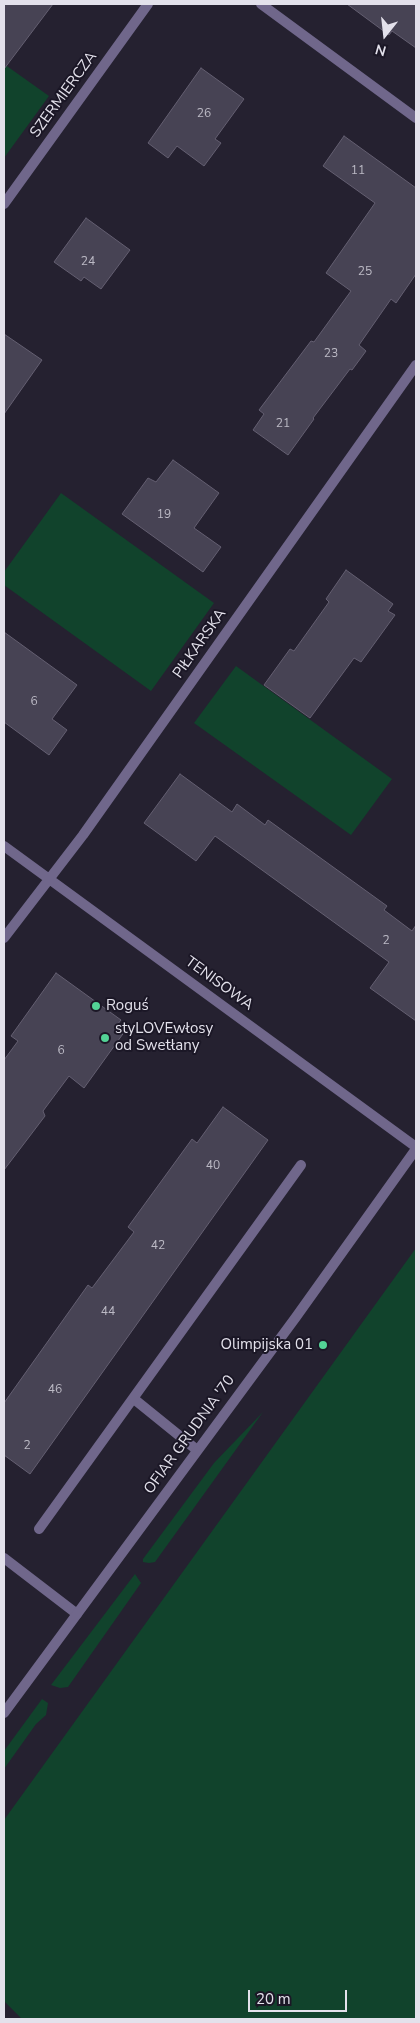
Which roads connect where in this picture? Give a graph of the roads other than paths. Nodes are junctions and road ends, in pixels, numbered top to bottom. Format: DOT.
graph roads {
  1 [pos="148,4"];
  2 [pos="261,4"];
  3 [pos="416,118"];
  4 [pos="4,204"];
  5 [pos="416,364"];
  6 [pos="4,846"];
  7 [pos="49,878"];
  8 [pos="4,938"];
  9 [pos="416,1148"];
  10 [pos="301,1165"];
  11 [pos="134,1399"];
  12 [pos="197,1450"];
  13 [pos="39,1529"];
  14 [pos="4,1558"];
  15 [pos="77,1614"];
  16 [pos="4,1713"];
  1 -- 4 [label="street, SZERMIERCZA"];
  2 -- 3 [label="street"];
  5 -- 7 [label="street, PIŁKARSKA"];
  6 -- 7 [label="street, TENISOWA"];
  7 -- 8 [label="street, PIŁKARSKA"];
  7 -- 9 [label="street, TENISOWA"];
  9 -- 12 [label="street, OFIAR GRUDNIA '70"];
  10 -- 11 [label="street"];
  11 -- 12 [label="street"];
  11 -- 13 [label="street"];
  12 -- 15 [label="street, OFIAR GRUDNIA '70"];
  14 -- 15 [label="street"];
  15 -- 16 [label="street, OFIAR GRUDNIA '70"];
}
